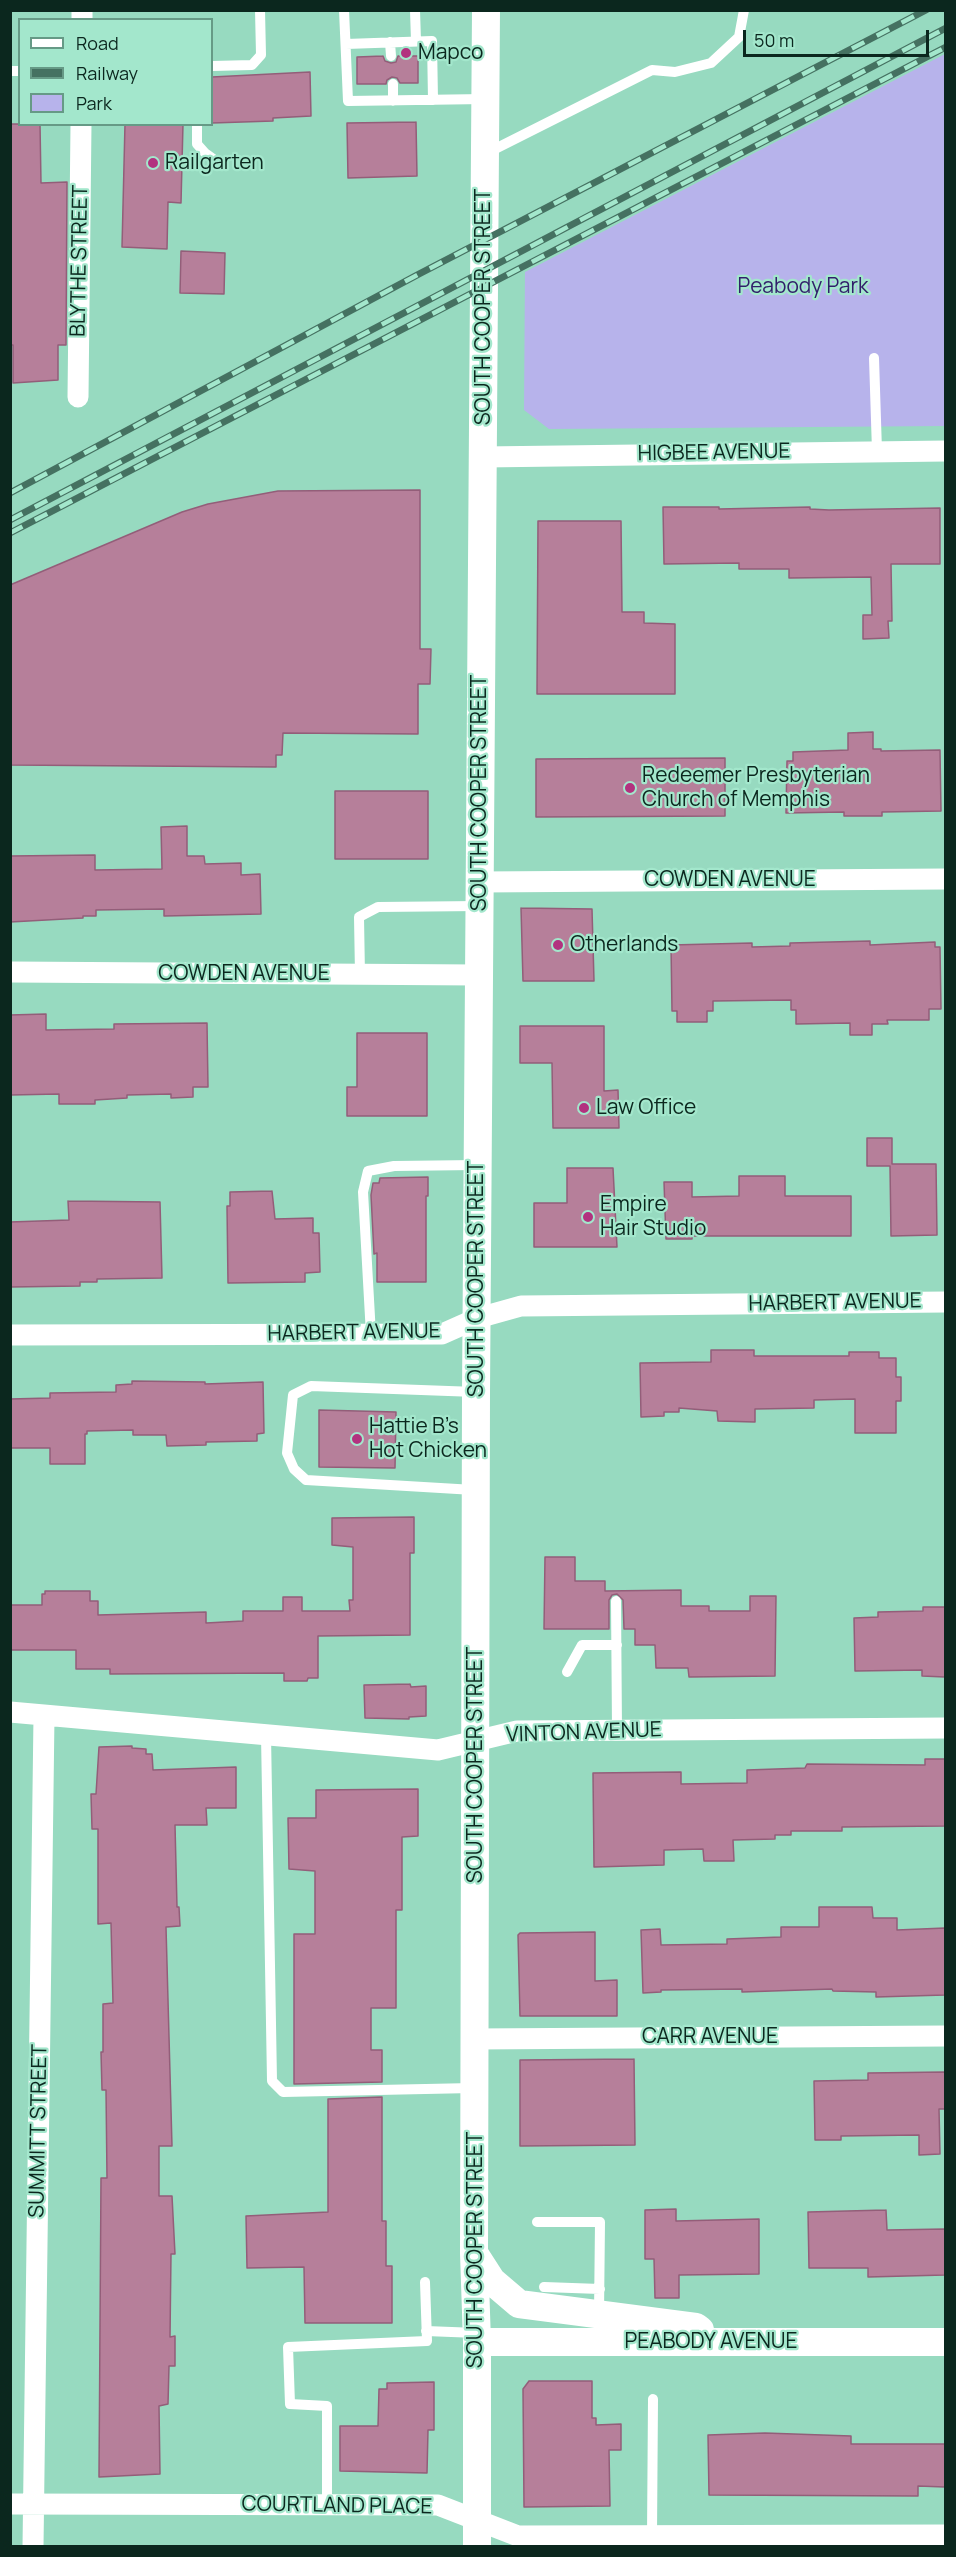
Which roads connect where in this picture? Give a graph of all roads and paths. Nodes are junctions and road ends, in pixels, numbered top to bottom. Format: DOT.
graph roads {
  1 [pos="260,10"];
  2 [pos="344,10"];
  3 [pos="415,10"];
  4 [pos="486,10"];
  5 [pos="744,10"];
  6 [pos="416,41"];
  7 [pos="390,42"];
  8 [pos="346,44"];
  9 [pos="391,56"];
  10 [pos="213,66"];
  11 [pos="393,84"];
  12 [pos="485,99"];
  13 [pos="433,100"];
  14 [pos="393,101"];
  15 [pos="81,126"];
  16 [pos="197,126"];
  17 [pos="485,154"];
  18 [pos="219,163"];
  19 [pos="874,358"];
  20 [pos="78,397"];
  21 [pos="877,451"];
  22 [pos="945,451"];
  23 [pos="483,457"];
  24 [pos="945,879"];
  25 [pos="479,894"];
  26 [pos="10,972"];
  27 [pos="360,975"];
  28 [pos="478,975"];
  29 [pos="478,1165"];
  30 [pos="945,1302"];
  31 [pos="478,1318"];
  32 [pos="10,1335"];
  33 [pos="370,1335"];
  34 [pos="476,1392"];
  35 [pos="476,1490"];
  36 [pos="616,1600"];
  37 [pos="617,1645"];
  38 [pos="567,1672"];
  39 [pos="10,1712"];
  40 [pos="44,1716"];
  41 [pos="945,1728"];
  42 [pos="617,1730"];
  43 [pos="266,1735"];
  44 [pos="477,1741"];
  45 [pos="945,2036"];
  46 [pos="475,2039"];
  47 [pos="476,2088"];
  48 [pos="537,2222"];
  49 [pos="474,2253"];
  50 [pos="425,2282"];
  51 [pos="544,2287"];
  52 [pos="599,2302"];
  53 [pos="426,2331"];
  54 [pos="477,2337"];
  55 [pos="712,2342"];
  56 [pos="945,2342"];
  57 [pos="653,2398"];
  58 [pos="10,2504"];
  59 [pos="34,2504"];
  60 [pos="327,2505"];
  61 [pos="477,2534"];
  62 [pos="652,2535"];
  63 [pos="945,2535"];
  64 [pos="33,2547"];
  1 -- 10 [label="lane"];
  2 -- 8 [label="lane"];
  3 -- 6 [label="lane"];
  4 -- 12 [label="main road, SOUTH COOPER STREET"];
  5 -- 17 [label="lane"];
  6 -- 7 [label="lane"];
  6 -- 13 [label="lane"];
  7 -- 8 [label="lane"];
  7 -- 9 [label="lane"];
  8 -- 14 [label="lane"];
  11 -- 14 [label="lane"];
  12 -- 13 [label="lane"];
  12 -- 17 [label="main road, SOUTH COOPER STREET"];
  13 -- 14 [label="lane"];
  15 -- 20 [label="street, BLYTHE STREET"];
  16 -- 18 [label="lane"];
  17 -- 23 [label="main road, SOUTH COOPER STREET"];
  19 -- 21 [label="lane"];
  21 -- 22 [label="street, HIGBEE AVENUE"];
  21 -- 23 [label="street, HIGBEE AVENUE"];
  23 -- 25 [label="main road, SOUTH COOPER STREET"];
  24 -- 25 [label="street, COWDEN AVENUE"];
  25 -- 27 [label="lane"];
  25 -- 28 [label="main road, SOUTH COOPER STREET"];
  26 -- 27 [label="street, COWDEN AVENUE"];
  27 -- 28 [label="street, COWDEN AVENUE"];
  28 -- 29 [label="main road, SOUTH COOPER STREET"];
  29 -- 31 [label="main road, SOUTH COOPER STREET"];
  29 -- 33 [label="lane"];
  30 -- 31 [label="street, HARBERT AVENUE"];
  31 -- 33 [label="street, HARBERT AVENUE"];
  31 -- 34 [label="main road, SOUTH COOPER STREET"];
  32 -- 33 [label="street, HARBERT AVENUE"];
  34 -- 35 [label="main road, SOUTH COOPER STREET"];
  34 -- 35 [label="lane"];
  35 -- 44 [label="main road, SOUTH COOPER STREET"];
  36 -- 37 [label="lane"];
  37 -- 38 [label="lane"];
  37 -- 42 [label="lane"];
  39 -- 40 [label="street, VINTON AVENUE"];
  40 -- 43 [label="street, VINTON AVENUE"];
  40 -- 59 [label="street, SUMMITT STREET"];
  41 -- 42 [label="street, VINTON AVENUE"];
  42 -- 44 [label="street, VINTON AVENUE"];
  43 -- 44 [label="street, VINTON AVENUE"];
  43 -- 47 [label="lane"];
  44 -- 46 [label="main road, SOUTH COOPER STREET"];
  45 -- 46 [label="street, CARR AVENUE"];
  46 -- 47 [label="main road, SOUTH COOPER STREET"];
  47 -- 49 [label="main road, SOUTH COOPER STREET"];
  48 -- 52 [label="lane"];
  49 -- 52 [label="main road"];
  49 -- 54 [label="main road, SOUTH COOPER STREET"];
  50 -- 53 [label="lane"];
  51 -- 52 [label="lane"];
  52 -- 55 [label="main road"];
  53 -- 54 [label="lane"];
  53 -- 60 [label="lane"];
  54 -- 55 [label="main road, PEABODY AVENUE"];
  54 -- 61 [label="main road, SOUTH COOPER STREET"];
  55 -- 56 [label="main road, PEABODY AVENUE"];
  57 -- 62 [label="lane"];
  58 -- 59 [label="street, COURTLAND PLACE"];
  59 -- 60 [label="street, COURTLAND PLACE"];
  59 -- 64 [label="street, SUMMITT STREET"];
  60 -- 61 [label="street, COURTLAND PLACE"];
  61 -- 62 [label="street, COURTLAND PLACE"];
  62 -- 63 [label="street, COURTLAND PLACE"];
}
